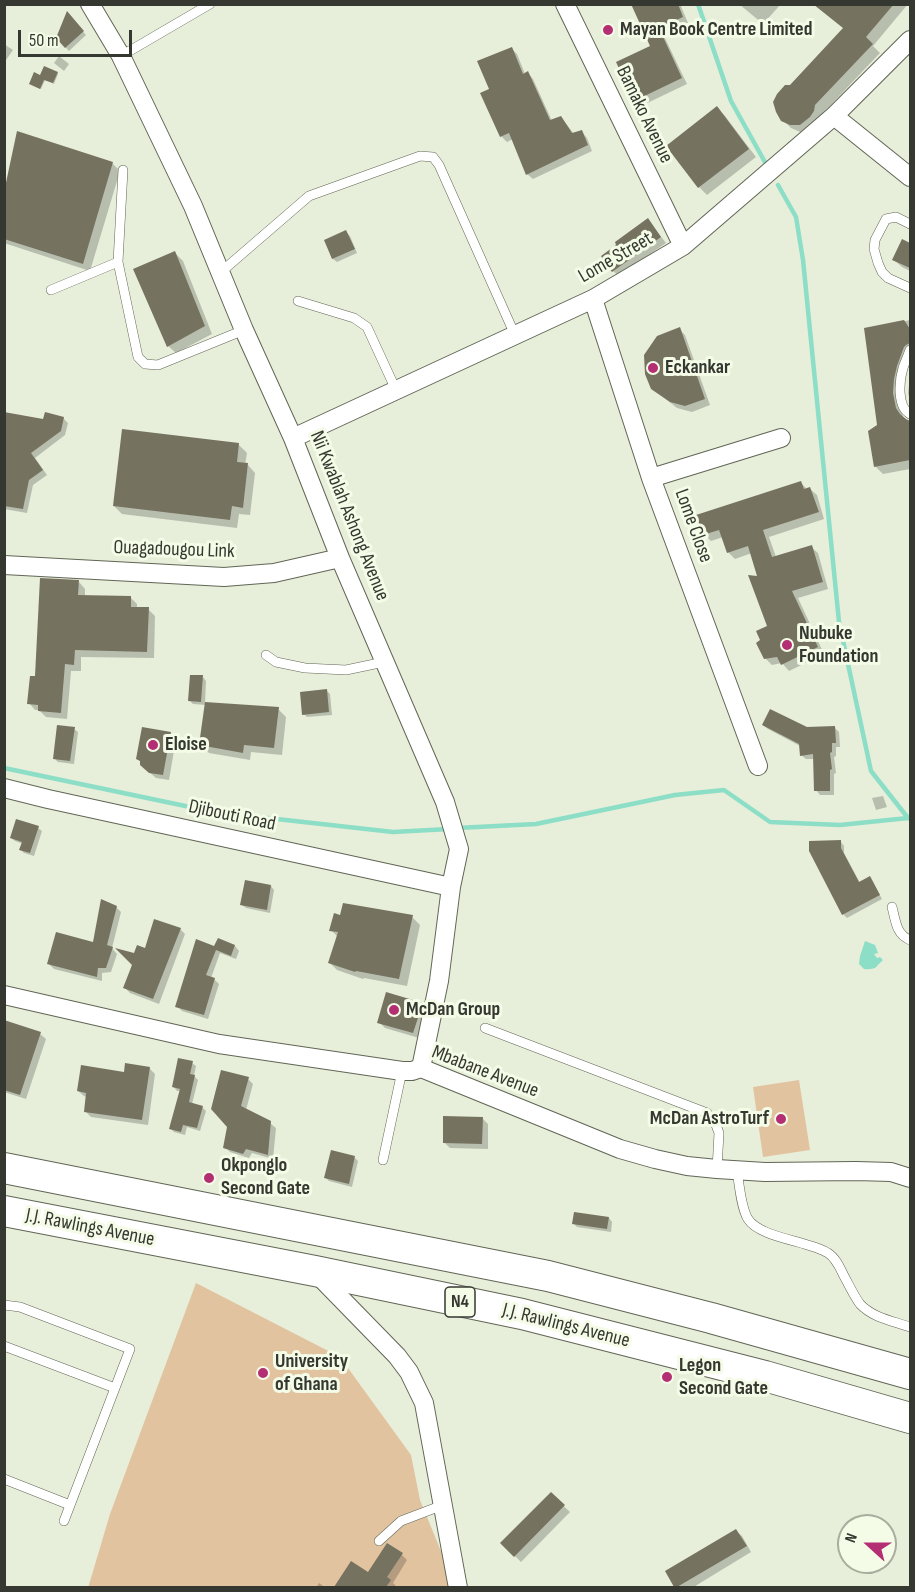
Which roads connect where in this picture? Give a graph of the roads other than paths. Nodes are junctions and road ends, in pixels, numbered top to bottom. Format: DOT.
graph roads {
  1 [pos="90,4"];
  2 [pos="210,4"];
  3 [pos="565,4"];
  4 [pos="910,40"];
  5 [pos="121,56"];
  6 [pos="834,116"];
  7 [pos="123,170"];
  8 [pos="910,177"];
  9 [pos="910,224"];
  10 [pos="683,246"];
  11 [pos="118,262"];
  12 [pos="221,272"];
  13 [pos="910,288"];
  14 [pos="51,290"];
  15 [pos="593,299"];
  16 [pos="298,301"];
  17 [pos="244,330"];
  18 [pos="514,335"];
  19 [pos="910,350"];
  20 [pos="396,390"];
  21 [pos="910,414"];
  22 [pos="293,438"];
  23 [pos="781,438"];
  24 [pos="651,478"];
  25 [pos="340,558"];
  26 [pos="4,565"];
  27 [pos="266,655"];
  28 [pos="384,662"];
  29 [pos="758,766"];
  30 [pos="4,788"];
  31 [pos="451,886"];
  32 [pos="892,907"];
  33 [pos="910,940"];
  34 [pos="4,995"];
  35 [pos="485,1028"];
  36 [pos="421,1068"];
  37 [pos="402,1071"];
  38 [pos="383,1160"];
  39 [pos="4,1168"];
  40 [pos="717,1169"];
  41 [pos="737,1170"];
  42 [pos="910,1178"];
  43 [pos="4,1211"];
  44 [pos="315,1271"];
  45 [pos="4,1305"];
  46 [pos="910,1327"];
  47 [pos="4,1346"];
  48 [pos="910,1374"];
  49 [pos="115,1388"];
  50 [pos="910,1418"];
  51 [pos="4,1479"];
  52 [pos="70,1505"];
  53 [pos="442,1505"];
  54 [pos="64,1521"];
  55 [pos="379,1541"];
  56 [pos="458,1587"];
  1 -- 5 [label="street, Nii Kwablah Ashong Avenue"];
  2 -- 5 [label="lane"];
  3 -- 10 [label="street, Bamako Avenue"];
  4 -- 6 [label="street, Lome Street"];
  5 -- 12 [label="street, Nii Kwablah Ashong Avenue"];
  6 -- 8 [label="street"];
  6 -- 10 [label="street, Lome Street"];
  7 -- 11 [label="lane"];
  9 -- 13 [label="lane"];
  10 -- 15 [label="street, Lome Street"];
  11 -- 14 [label="lane"];
  11 -- 17 [label="lane"];
  12 -- 17 [label="street, Nii Kwablah Ashong Avenue"];
  12 -- 18 [label="lane"];
  15 -- 18 [label="street, Lome Street"];
  15 -- 24 [label="street, Lome Close"];
  16 -- 20 [label="lane"];
  17 -- 22 [label="street, Nii Kwablah Ashong Avenue"];
  18 -- 20 [label="street, Lome Street"];
  19 -- 21 [label="lane"];
  20 -- 22 [label="street, Lome Street"];
  22 -- 25 [label="street, Nii Kwablah Ashong Avenue"];
  23 -- 24 [label="street"];
  24 -- 29 [label="street, Lome Close"];
  25 -- 26 [label="street, Ouagadougou Link"];
  25 -- 28 [label="street, Nii Kwablah Ashong Avenue"];
  27 -- 28 [label="lane"];
  28 -- 31 [label="street, Nii Kwablah Ashong Avenue"];
  30 -- 31 [label="street, Djibouti Road"];
  31 -- 36 [label="street, Nii Kwablah Ashong Avenue"];
  32 -- 33 [label="lane"];
  34 -- 37 [label="street, Mbabane Avenue"];
  35 -- 40 [label="lane"];
  36 -- 37 [label="street, Mbabane Avenue"];
  36 -- 40 [label="street, Mbabane Avenue"];
  37 -- 38 [label="lane"];
  39 -- 48 [label="highway, N4"];
  40 -- 41 [label="street, Mbabane Avenue"];
  41 -- 42 [label="street, Mbabane Avenue"];
  41 -- 46 [label="lane"];
  43 -- 44 [label="highway, J.J. Rawlings Avenue / N4"];
  44 -- 50 [label="highway, J.J. Rawlings Avenue / N4"];
  44 -- 53 [label="street"];
  45 -- 49 [label="lane"];
  47 -- 49 [label="lane"];
  49 -- 52 [label="lane"];
  51 -- 52 [label="lane"];
  52 -- 54 [label="lane"];
  53 -- 55 [label="lane"];
  53 -- 56 [label="street"];
}
